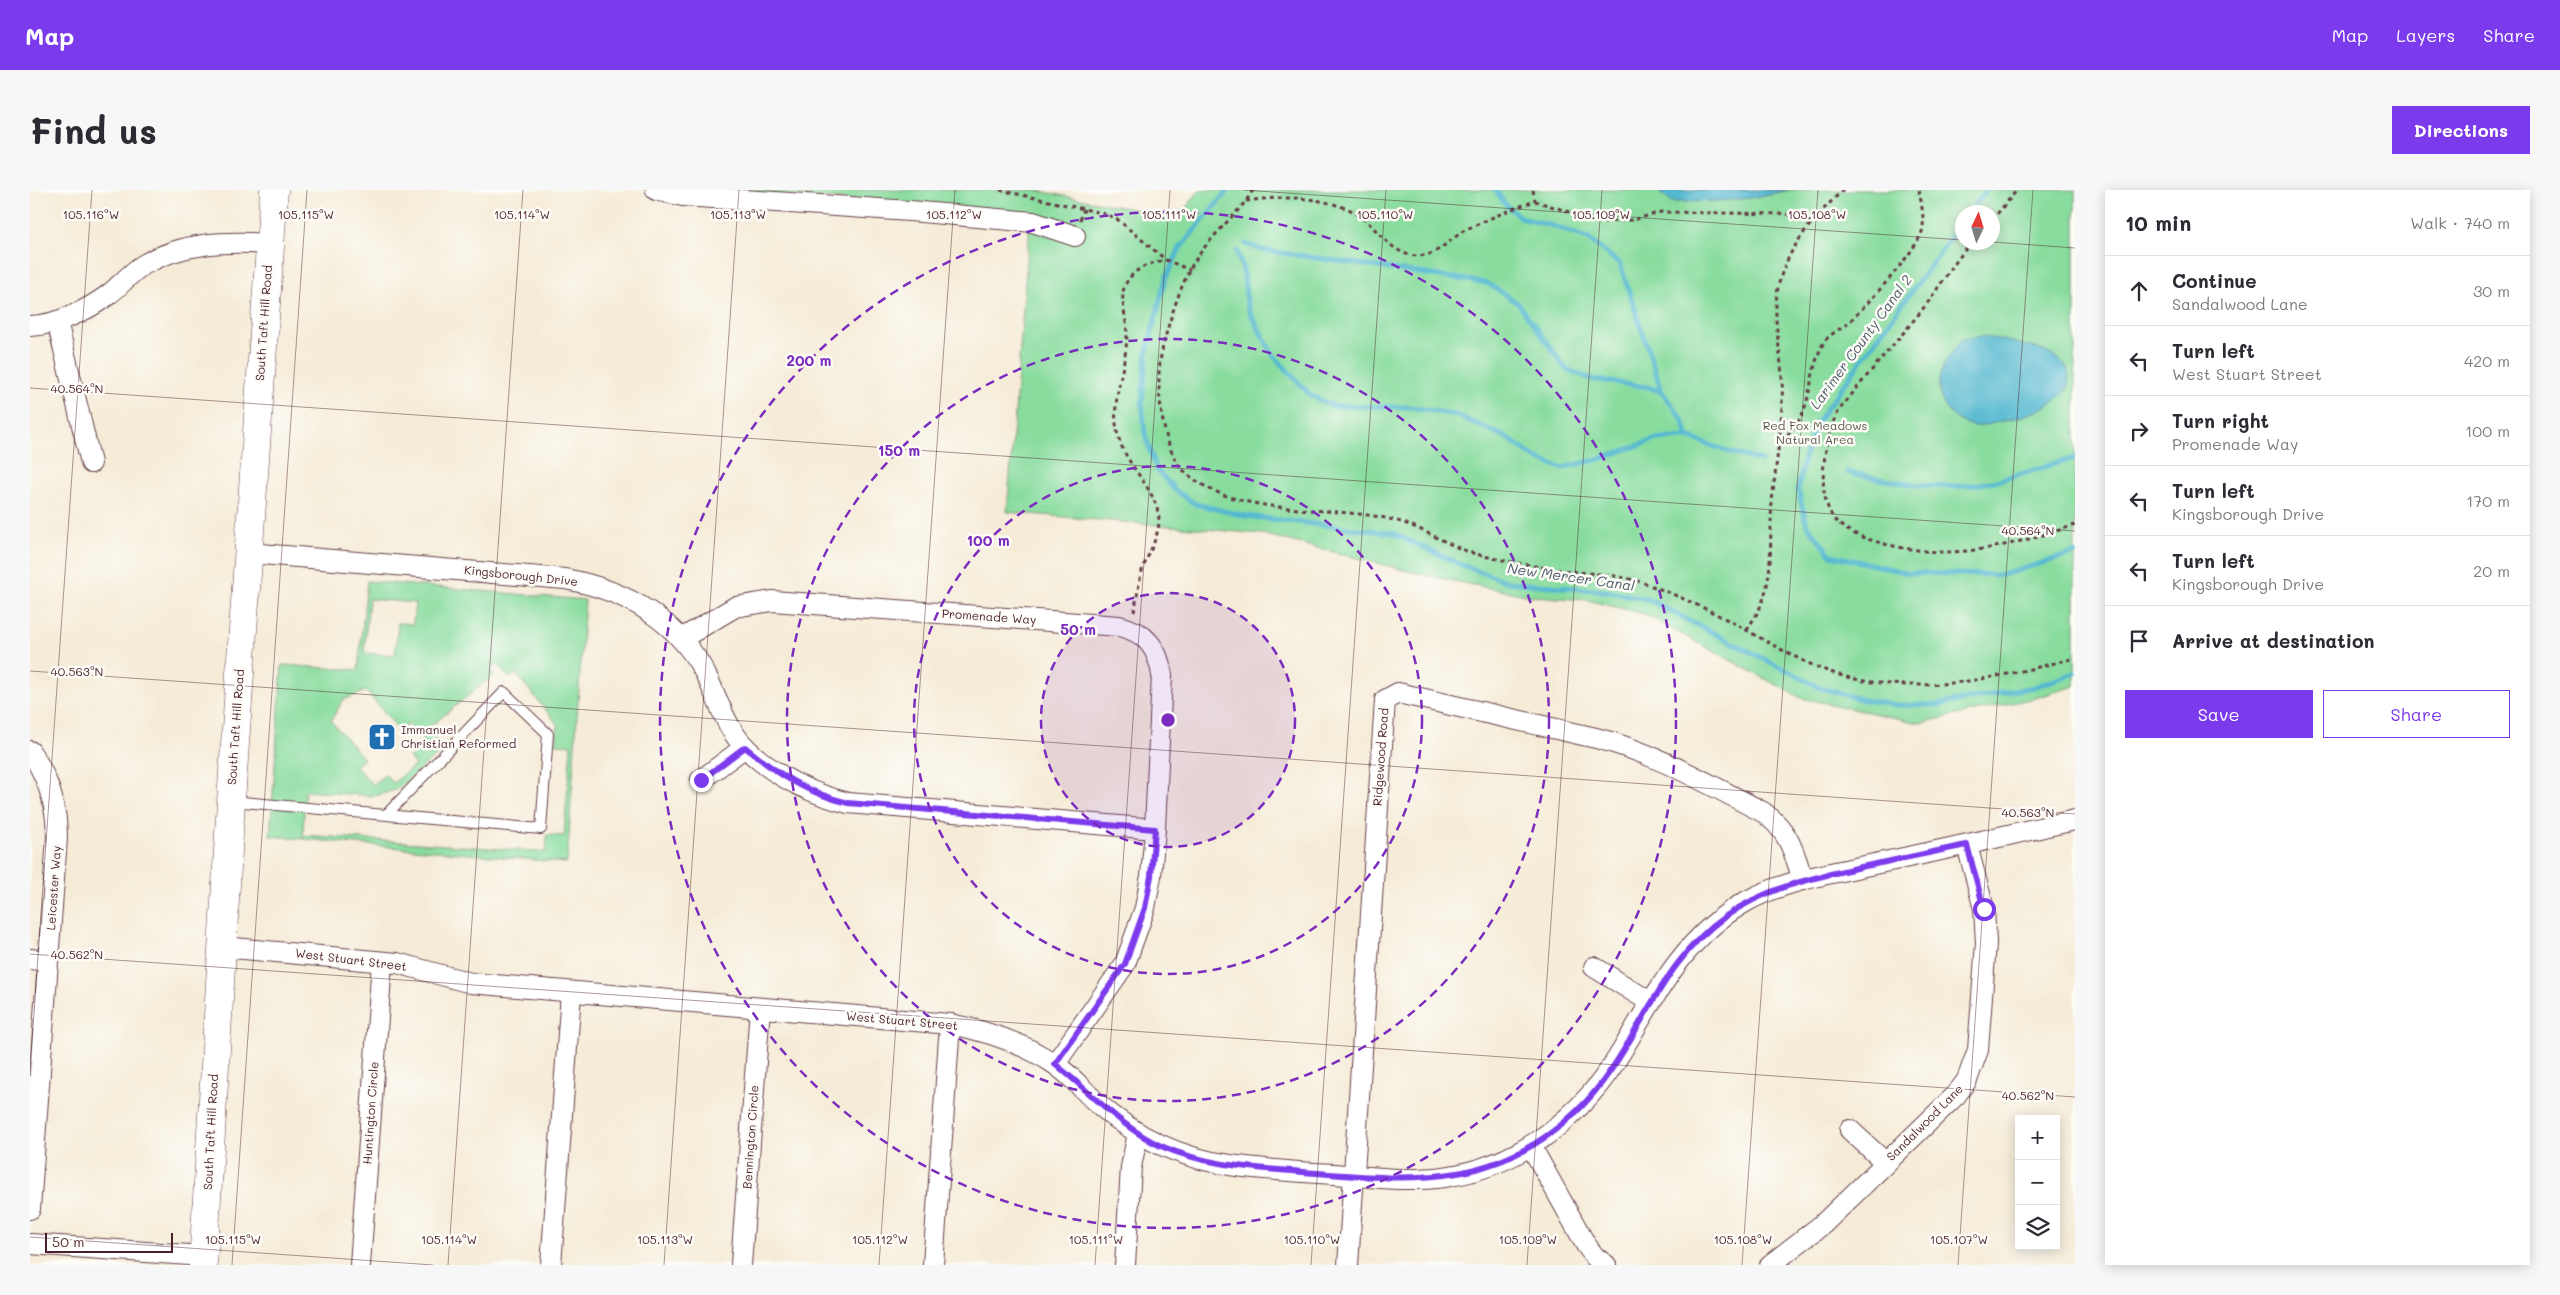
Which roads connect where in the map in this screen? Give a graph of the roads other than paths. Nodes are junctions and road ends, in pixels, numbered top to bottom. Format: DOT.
graph roads {
  1 [pos="274,190"];
  2 [pos="656,190"];
  3 [pos="1075,236"];
  4 [pos="270,244"];
  5 [pos="57,321"];
  6 [pos="30,326"];
  7 [pos="91,463"];
  8 [pos="248,553"];
  9 [pos="681,639"];
  10 [pos="745,747"];
  11 [pos="30,751"];
  12 [pos="701,780"];
  13 [pos="231,801"];
  14 [pos="386,815"];
  15 [pos="2075,820"];
  16 [pos="1155,829"];
  17 [pos="1967,845"];
  18 [pos="1803,880"];
  19 [pos="222,947"];
  20 [pos="39,960"];
  21 [pos="382,962"];
  22 [pos="1594,967"];
  23 [pos="571,993"];
  24 [pos="1650,1002"];
  25 [pos="760,1008"];
  26 [pos="950,1024"];
  27 [pos="1055,1064"];
  28 [pos="1850,1130"];
  29 [pos="1138,1133"];
  30 [pos="1531,1146"];
  31 [pos="1886,1163"];
  32 [pos="1354,1176"];
  33 [pos="30,1210"];
  34 [pos="30,1244"];
  35 [pos="204,1261"];
  36 [pos="360,1265"];
  37 [pos="551,1265"];
  38 [pos="741,1265"];
  39 [pos="933,1265"];
  40 [pos="1125,1265"];
  41 [pos="1348,1265"];
  42 [pos="1606,1265"];
  43 [pos="1770,1265"];
  1 -- 4 [label="main road, South Taft Hill Road"];
  2 -- 3 [label="street"];
  4 -- 5 [label="street"];
  4 -- 8 [label="main road, South Taft Hill Road"];
  5 -- 6 [label="street"];
  5 -- 7 [label="street"];
  8 -- 9 [label="street, Kingsborough Drive"];
  8 -- 13 [label="main road, South Taft Hill Road"];
  9 -- 10 [label="street, Kingsborough Drive"];
  9 -- 16 [label="street, Promenade Way"];
  10 -- 12 [label="street"];
  10 -- 16 [label="street, Kingsborough Drive"];
  11 -- 20 [label="street, Leicester Way"];
  13 -- 14 [label="lane"];
  13 -- 19 [label="main road, South Taft Hill Road"];
  14 -- 14 [label="lane"];
  15 -- 17 [label="street, West Stuart Street"];
  16 -- 27 [label="street"];
  17 -- 18 [label="street, West Stuart Street"];
  17 -- 31 [label="street, Sandalwood Lane"];
  18 -- 24 [label="street, West Stuart Street"];
  18 -- 32 [label="street, Ridgewood Road"];
  19 -- 21 [label="street, West Stuart Street"];
  19 -- 35 [label="main road, South Taft Hill Road"];
  20 -- 33 [label="street, Leicester Way"];
  21 -- 23 [label="street, West Stuart Street"];
  21 -- 36 [label="street, Huntington Circle"];
  22 -- 24 [label="street"];
  23 -- 25 [label="street, West Stuart Street"];
  23 -- 37 [label="street"];
  24 -- 30 [label="street, West Stuart Street"];
  25 -- 26 [label="street, West Stuart Street"];
  25 -- 38 [label="street, Bennington Circle"];
  26 -- 27 [label="street, West Stuart Street"];
  26 -- 39 [label="street"];
  27 -- 29 [label="street, West Stuart Street"];
  28 -- 31 [label="street"];
  29 -- 32 [label="street, West Stuart Street"];
  29 -- 40 [label="street"];
  30 -- 32 [label="street, West Stuart Street"];
  30 -- 42 [label="street"];
  31 -- 43 [label="street, Sandalwood Lane"];
  32 -- 41 [label="street, Ridgewood Road"];
  34 -- 35 [label="street"];
}
